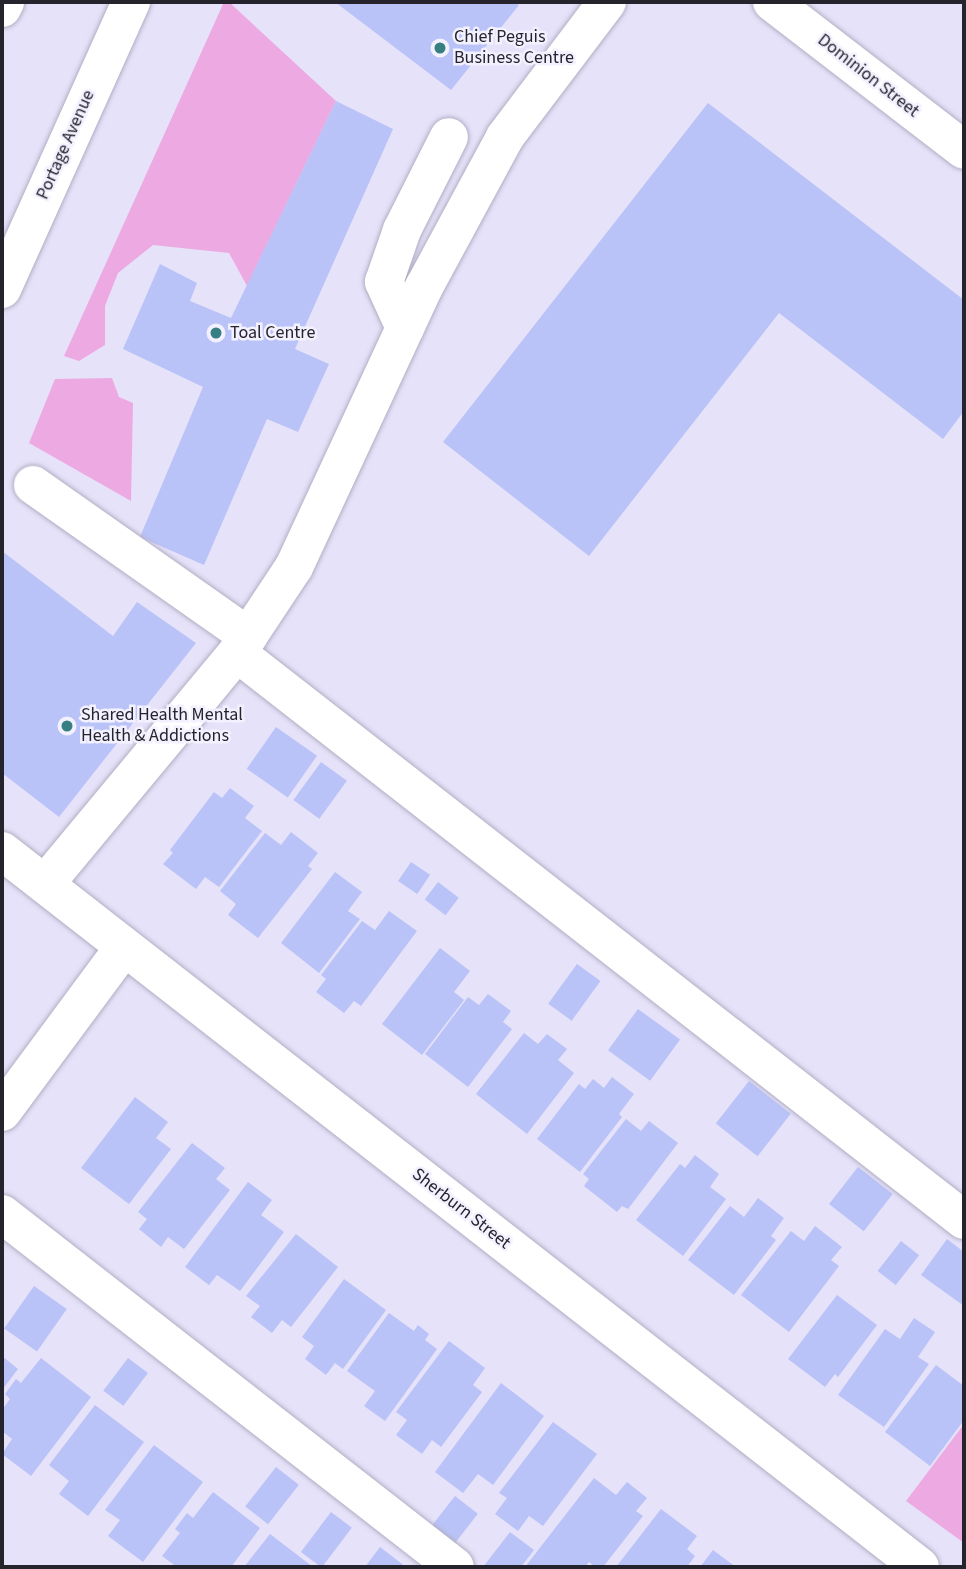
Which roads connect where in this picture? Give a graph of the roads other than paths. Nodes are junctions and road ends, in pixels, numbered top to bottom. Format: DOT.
graph roads {
  1 [pos="5,2"];
  2 [pos="131,2"];
  3 [pos="607,2"];
  4 [pos="772,2"];
  5 [pos="2,8"];
  6 [pos="449,137"];
  7 [pos="964,150"];
  8 [pos="2,289"];
  9 [pos="405,328"];
  10 [pos="33,485"];
  11 [pos="243,644"];
  12 [pos="2,851"];
  13 [pos="44,884"];
  14 [pos="124,947"];
  15 [pos="2,1112"];
  16 [pos="2,1214"];
  17 [pos="964,1220"];
  18 [pos="455,1567"];
  19 [pos="920,1567"];
  1 -- 5 [label="main road"];
  2 -- 8 [label="main road, Portage Avenue"];
  3 -- 9 [label="main road"];
  4 -- 7 [label="main road, Dominion Street"];
  6 -- 9 [label="main road"];
  9 -- 11 [label="main road"];
  10 -- 11 [label="main road"];
  11 -- 13 [label="main road"];
  11 -- 17 [label="main road"];
  12 -- 13 [label="main road, Sherburn Street"];
  13 -- 14 [label="main road, Sherburn Street"];
  14 -- 15 [label="main road"];
  14 -- 19 [label="main road, Sherburn Street"];
  16 -- 18 [label="main road"];
}
